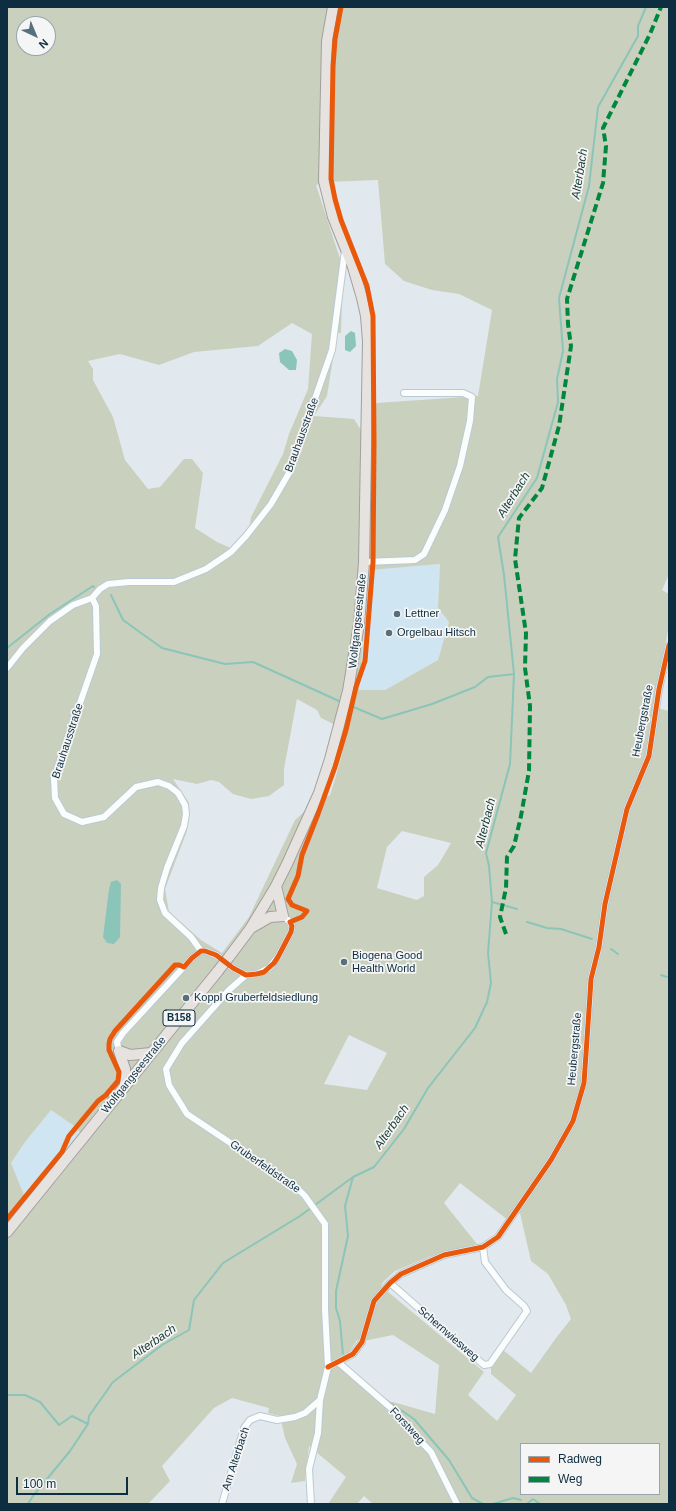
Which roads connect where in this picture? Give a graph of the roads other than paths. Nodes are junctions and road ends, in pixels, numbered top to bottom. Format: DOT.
graph roads {
  1 [pos="333,7"];
  2 [pos="345,247"];
  3 [pos="404,393"];
  4 [pos="364,562"];
  5 [pos="92,598"];
  6 [pos="669,645"];
  7 [pos="7,668"];
  8 [pos="276,886"];
  9 [pos="283,916"];
  10 [pos="250,928"];
  11 [pos="201,951"];
  12 [pos="246,975"];
  13 [pos="119,1051"];
  14 [pos="151,1053"];
  15 [pos="125,1086"];
  16 [pos="7,1232"];
  17 [pos="483,1248"];
  18 [pos="390,1283"];
  19 [pos="338,1362"];
  20 [pos="328,1367"];
  21 [pos="320,1400"];
  22 [pos="222,1504"];
  23 [pos="310,1504"];
  24 [pos="457,1504"];
  1 -- 2 [label="main road, Wolfgangseestraße / B158"];
  2 -- 4 [label="main road, Wolfgangseestraße / B158"];
  2 -- 5 [label="street, Brauhausstraße"];
  3 -- 4 [label="street"];
  4 -- 8 [label="main road, Wolfgangseestraße / B158"];
  5 -- 7 [label="street, Brauhausstraße"];
  5 -- 11 [label="street, Brauhausstraße"];
  6 -- 17 [label="street, Heubergstraße"];
  8 -- 9 [label="main road"];
  8 -- 10 [label="main road, Wolfgangseestraße / B158"];
  9 -- 10 [label="main road"];
  9 -- 12 [label="street, Gruberfeldstraße"];
  10 -- 14 [label="main road, Wolfgangseestraße / B158, bridge"];
  11 -- 12 [label="street"];
  11 -- 13 [label="street"];
  12 -- 20 [label="street, Gruberfeldstraße"];
  13 -- 14 [label="main road"];
  13 -- 15 [label="main road"];
  14 -- 15 [label="main road, Wolfgangseestraße / B158"];
  15 -- 16 [label="main road, Wolfgangseestraße / B158"];
  17 -- 18 [label="street, Heubergstraße"];
  17 -- 18 [label="street, Schernwiesweg"];
  18 -- 19 [label="street, Heubergstraße"];
  19 -- 20 [label="street, Heubergstraße"];
  19 -- 24 [label="street, Forstweg"];
  20 -- 21 [label="street, Gruberfeldstraße"];
  21 -- 22 [label="street, Am Alterbach"];
  21 -- 23 [label="street, Gruberfeldstraße"];
}
